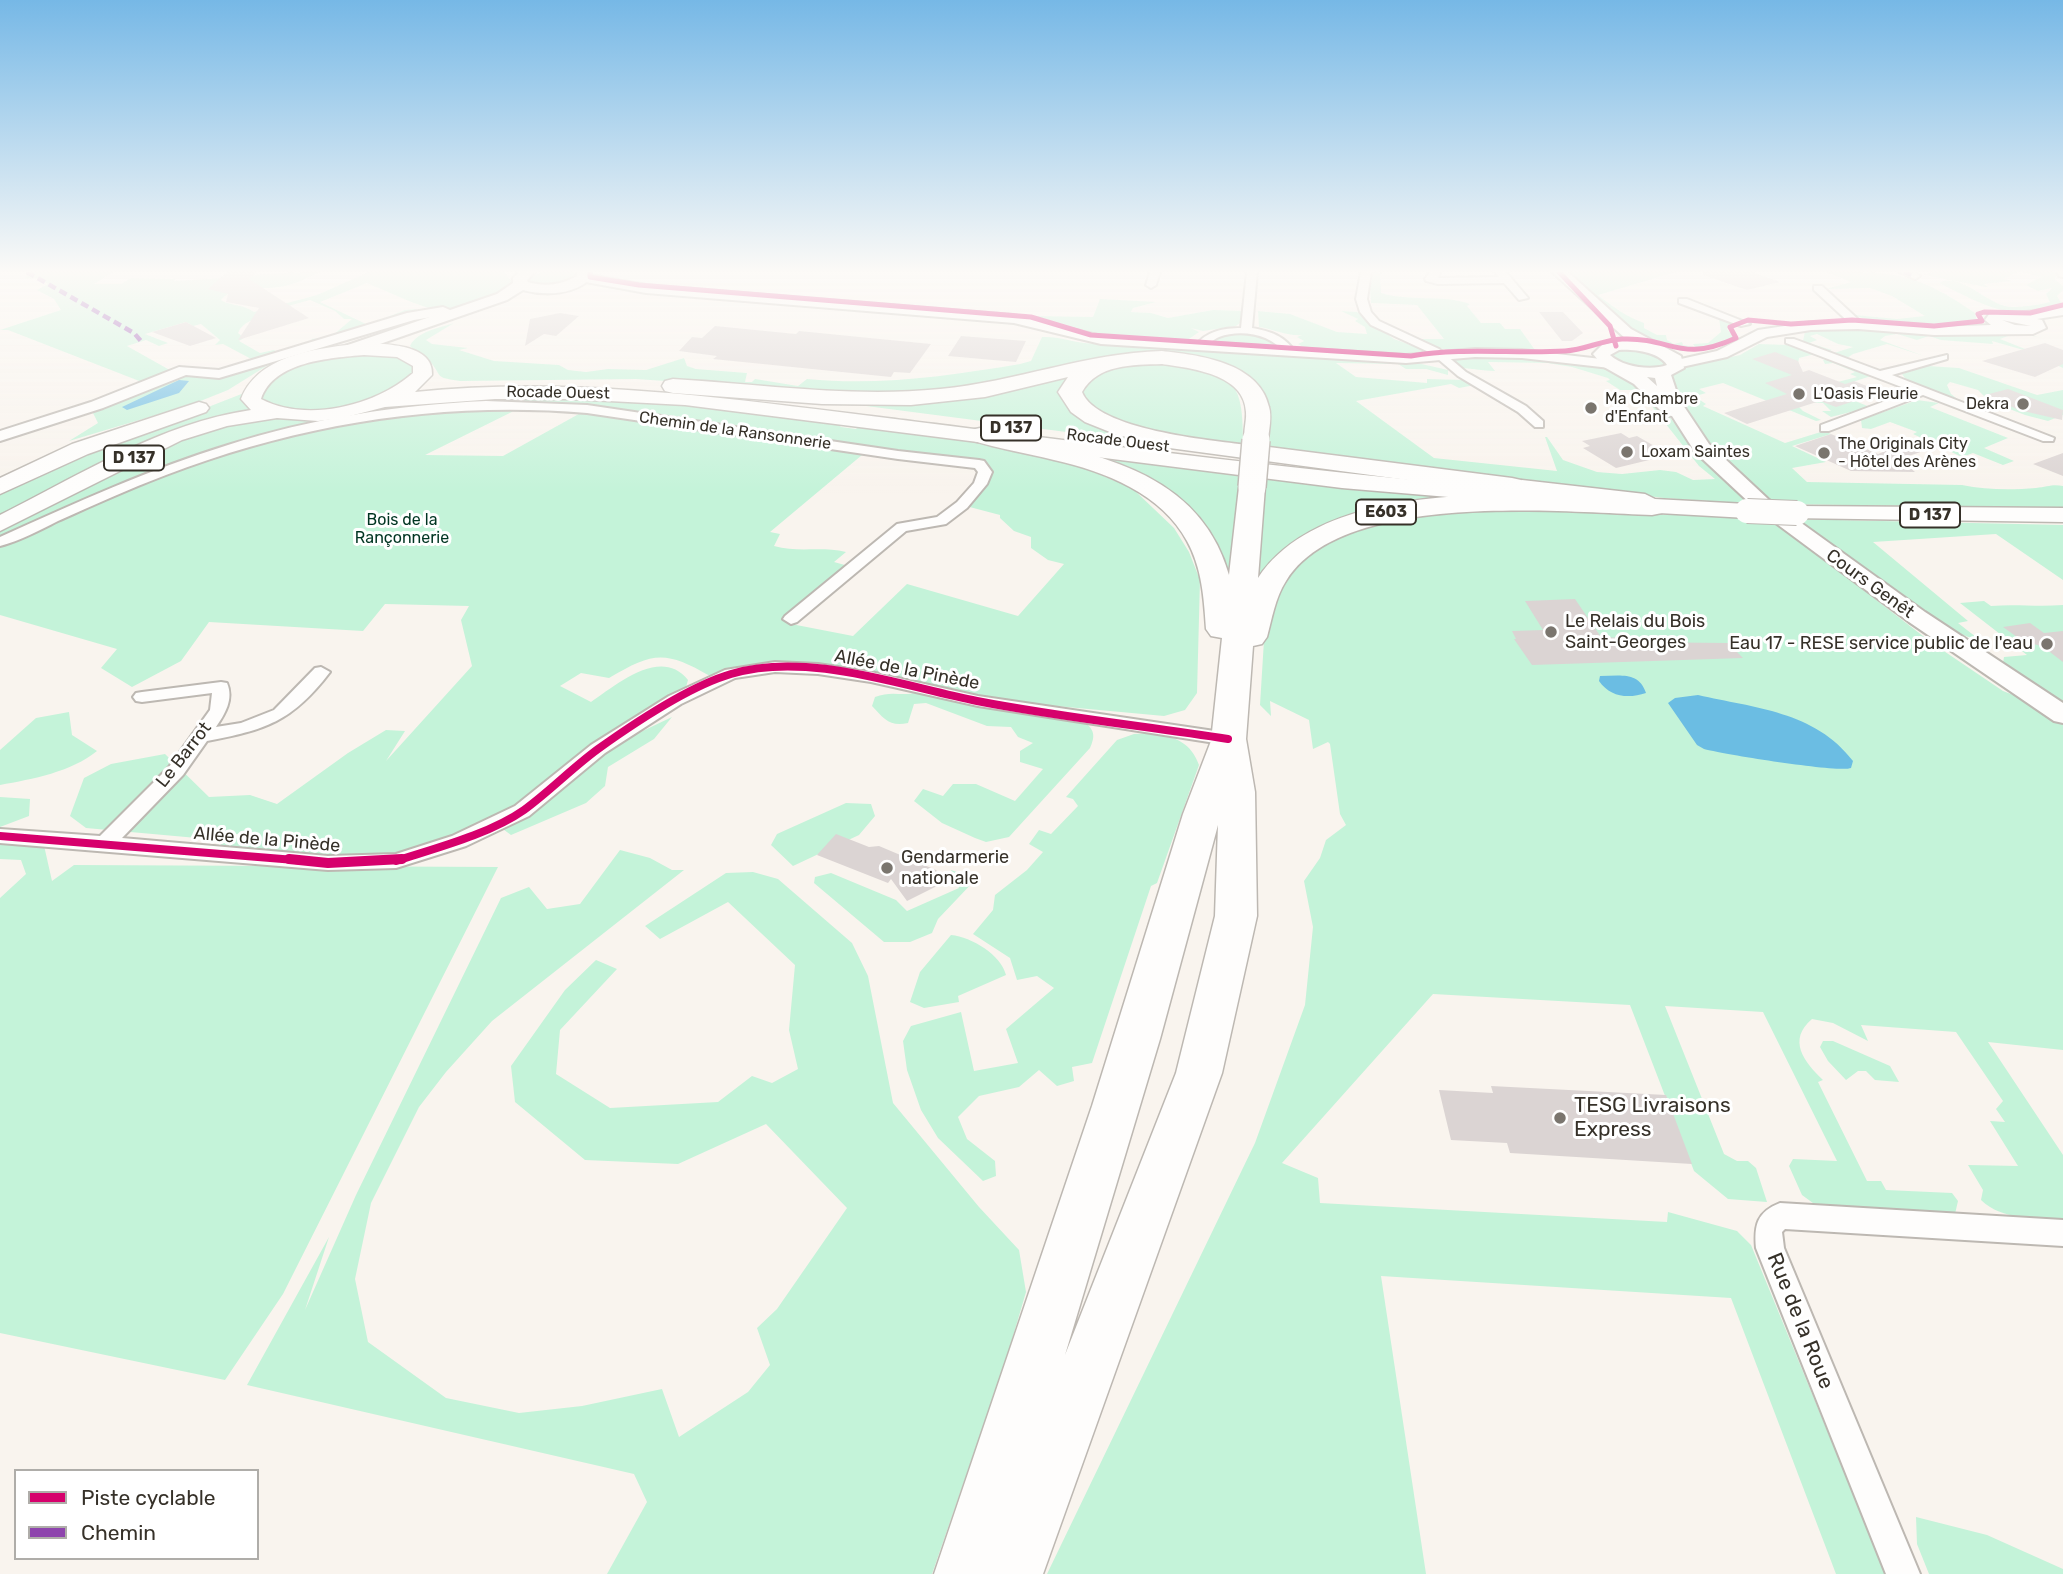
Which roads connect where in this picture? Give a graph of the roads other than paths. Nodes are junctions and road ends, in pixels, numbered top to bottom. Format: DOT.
graph roads {
  1 [pos="316,345"];
  2 [pos="360,345"];
  3 [pos="403,345"];
  4 [pos="1191,345"];
  5 [pos="1287,345"];
  6 [pos="1422,345"];
  7 [pos="1612,345"];
  8 [pos="1647,345"];
  9 [pos="1739,345"];
  10 [pos="1802,345"];
  11 [pos="1201,346"];
  12 [pos="345,351"];
  13 [pos="1660,351"];
  14 [pos="1289,352"];
  15 [pos="405,353"];
  16 [pos="1718,355"];
  17 [pos="1441,357"];
  18 [pos="1943,357"];
  19 [pos="1614,358"];
  20 [pos="1123,359"];
  21 [pos="1670,369"];
  22 [pos="422,375"];
  23 [pos="1879,375"];
  24 [pos="255,386"];
  25 [pos="674,386"];
  26 [pos="1922,391"];
  27 [pos="382,401"];
  28 [pos="275,412"];
  29 [pos="1539,424"];
  30 [pos="1825,428"];
  31 [pos="1692,434"];
  32 [pos="980,435"];
  33 [pos="0,436"];
  34 [pos="2048,438"];
  35 [pos="1512,486"];
  36 [pos="0,487"];
  37 [pos="1652,507"];
  38 [pos="1739,510"];
  39 [pos="2063,515"];
  40 [pos="0,524"];
  41 [pos="0,542"];
  42 [pos="791,619"];
  43 [pos="321,672"];
  44 [pos="142,698"];
  45 [pos="2063,715"];
  46 [pos="1230,720"];
  47 [pos="201,736"];
  48 [pos="0,836"];
  49 [pos="105,843"];
  50 [pos="2063,1233"];
  51 [pos="966,1574"];
  52 [pos="1011,1574"];
  53 [pos="1903,1574"];
  1 -- 33 [label="street"];
  2 -- 12 [label="main road"];
  3 -- 15 [label="main road"];
  4 -- 11 [label="street"];
  5 -- 14 [label="street"];
  6 -- 17 [label="street"];
  7 -- 19 [label="main road"];
  8 -- 13 [label="main road"];
  9 -- 16 [label="street"];
  10 -- 23 [label="street"];
  11 -- 14 [label="street"];
  12 -- 15 [label="main road"];
  12 -- 24 [label="main road"];
  13 -- 16 [label="street"];
  13 -- 19 [label="main road"];
  13 -- 21 [label="main road"];
  14 -- 17 [label="street"];
  15 -- 22 [label="main road"];
  16 -- 21 [label="street"];
  17 -- 19 [label="street"];
  17 -- 29 [label="street"];
  18 -- 23 [label="street"];
  19 -- 21 [label="main road"];
  19 -- 31 [label="main road"];
  20 -- 25 [label="highway"];
  20 -- 35 [label="highway, D 137"];
  20 -- 46 [label="highway, bridge"];
  21 -- 31 [label="main road"];
  22 -- 25 [label="main road, Rocade Ouest / D 137"];
  22 -- 27 [label="main road"];
  23 -- 26 [label="street"];
  24 -- 28 [label="main road"];
  24 -- 36 [label="main road, D 137"];
  25 -- 35 [label="main road, Rocade Ouest / D 137"];
  26 -- 30 [label="street"];
  26 -- 34 [label="street"];
  27 -- 28 [label="main road"];
  27 -- 32 [label="main road, Rocade Ouest / D 137"];
  28 -- 40 [label="main road, D 137"];
  31 -- 45 [label="main road, Cours Genêt"];
  32 -- 37 [label="main road, Rocade Ouest / D 137"];
  32 -- 46 [label="highway"];
  35 -- 38 [label="main road, Rocade Ouest / D 137"];
  37 -- 38 [label="main road, D 137"];
  37 -- 46 [label="highway, E603"];
  38 -- 39 [label="main road, D 137, bridge"];
  41 -- 42 [label="street, Chemin de la Ransonnerie"];
  43 -- 47 [label="street"];
  44 -- 47 [label="street, Le Barrot"];
  46 -- 49 [label="street, Allée de la Pinède"];
  46 -- 51 [label="highway"];
  46 -- 52 [label="highway"];
  47 -- 49 [label="street, Le Barrot"];
  48 -- 49 [label="street, Allée de la Pinède"];
  50 -- 53 [label="street, Rue de la Roue"];
}
